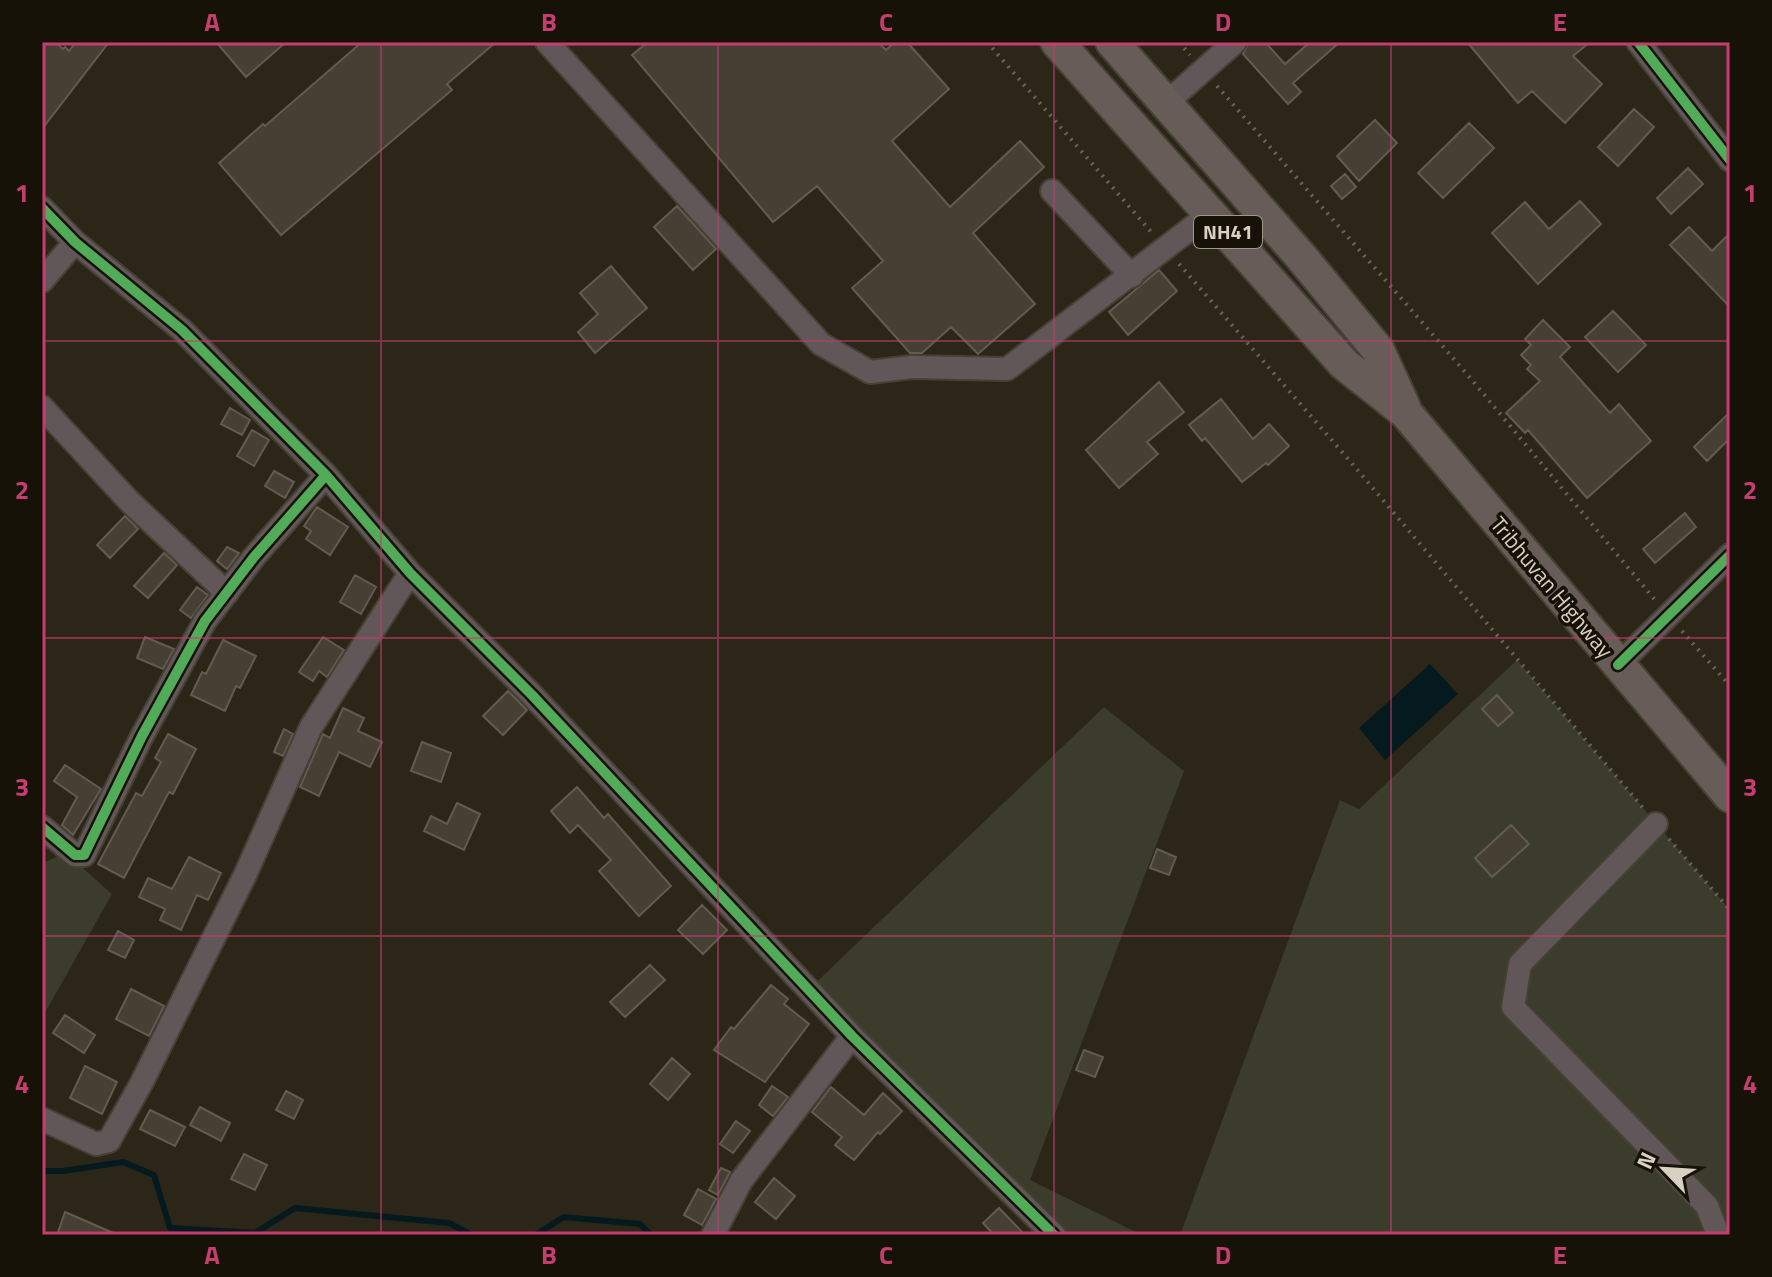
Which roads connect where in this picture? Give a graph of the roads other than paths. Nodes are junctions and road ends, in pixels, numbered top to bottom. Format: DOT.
graph roads {
  1 [pos="547,42"];
  2 [pos="1057,42"];
  3 [pos="1112,42"];
  4 [pos="1235,42"];
  5 [pos="1638,42"];
  6 [pos="1165,104"];
  7 [pos="1730,160"];
  8 [pos="1052,191"];
  9 [pos="42,208"];
  10 [pos="1211,213"];
  11 [pos="75,242"];
  12 [pos="1132,276"];
  13 [pos="42,281"];
  14 [pos="42,407"];
  15 [pos="1406,413"];
  16 [pos="326,475"];
  17 [pos="1730,555"];
  18 [pos="410,573"];
  19 [pos="227,593"];
  20 [pos="1618,665"];
  21 [pos="1730,796"];
  22 [pos="1656,824"];
  23 [pos="42,827"];
  24 [pos="852,1036"];
  25 [pos="42,1119"];
  26 [pos="713,1235"];
  27 [pos="1054,1235"];
  28 [pos="1718,1235"];
  1 -- 12 [label="street"];
  2 -- 10 [label="highway, NH41"];
  3 -- 6 [label="highway, NH41"];
  4 -- 6 [label="street"];
  5 -- 7 [label="street"];
  6 -- 15 [label="highway, NH41"];
  8 -- 12 [label="street"];
  9 -- 11 [label="street"];
  10 -- 12 [label="street"];
  10 -- 15 [label="highway, NH41"];
  11 -- 13 [label="street"];
  11 -- 16 [label="street"];
  14 -- 19 [label="street"];
  15 -- 20 [label="highway, Tribhuvan Highway / NH41"];
  16 -- 18 [label="street"];
  16 -- 19 [label="street"];
  17 -- 20 [label="street"];
  18 -- 24 [label="street"];
  18 -- 25 [label="street"];
  19 -- 23 [label="street"];
  20 -- 21 [label="highway, Tribhuvan Highway / NH41"];
  22 -- 28 [label="street"];
  24 -- 26 [label="street"];
  24 -- 27 [label="street"];
}
